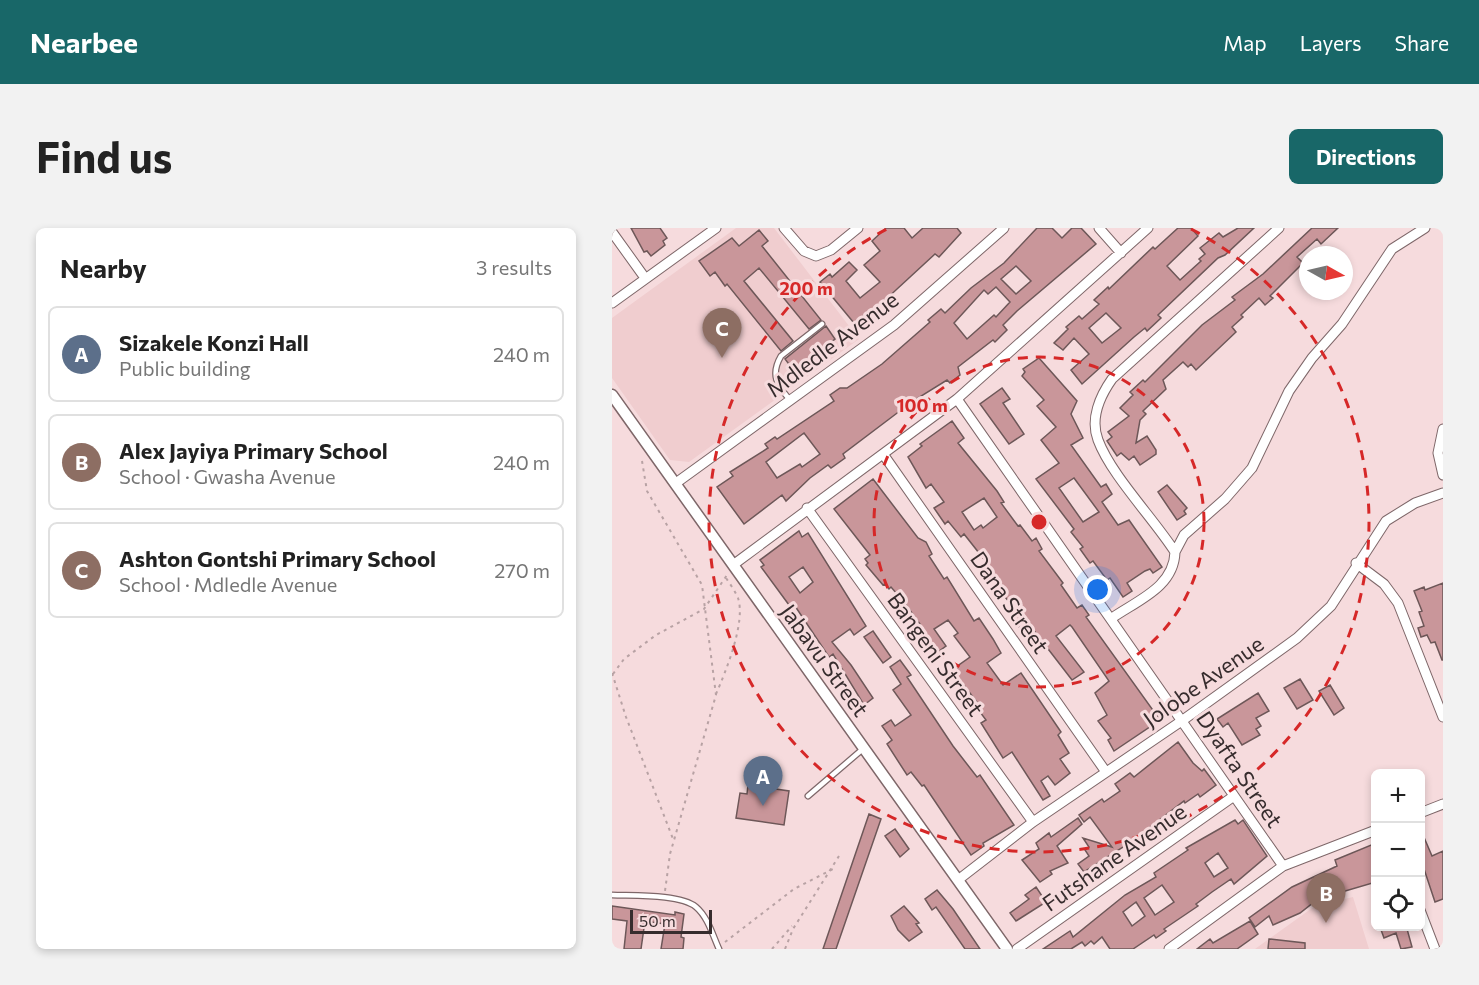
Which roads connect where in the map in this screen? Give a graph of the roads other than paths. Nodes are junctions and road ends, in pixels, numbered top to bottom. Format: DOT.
graph roads {
  1 [pos="716,228"];
  2 [pos="784,228"];
  3 [pos="858,228"];
  4 [pos="1004,228"];
  5 [pos="1099,228"];
  6 [pos="1148,228"];
  7 [pos="1279,228"];
  8 [pos="1425,228"];
  9 [pos="612,232"];
  10 [pos="1121,253"];
  11 [pos="645,278"];
  12 [pos="612,303"];
  13 [pos="822,324"];
  14 [pos="612,394"];
  15 [pos="957,399"];
  16 [pos="790,400"];
  17 [pos="1443,429"];
  18 [pos="883,454"];
  19 [pos="1443,475"];
  20 [pos="676,483"];
  21 [pos="1443,493"];
  22 [pos="807,508"];
  23 [pos="1175,552"];
  24 [pos="1356,563"];
  25 [pos="733,565"];
  26 [pos="1112,618"];
  27 [pos="1443,717"];
  28 [pos="1183,720"];
  29 [pos="864,748"];
  30 [pos="1106,772"];
  31 [pos="808,796"];
  32 [pos="1234,796"];
  33 [pos="1443,804"];
  34 [pos="1425,811"];
  35 [pos="1033,822"];
  36 [pos="1371,832"];
  37 [pos="1283,866"];
  38 [pos="958,880"];
  39 [pos="612,895"];
  40 [pos="1425,923"];
  41 [pos="719,948"];
  42 [pos="1007,949"];
  43 [pos="1017,949"];
  44 [pos="1169,949"];
  45 [pos="1435,949"];
  1 -- 11 [label="street"];
  2 -- 3 [label="street"];
  4 -- 16 [label="street, Mdledle Avenue"];
  5 -- 10 [label="street"];
  6 -- 10 [label="street"];
  7 -- 23 [label="street"];
  8 -- 23 [label="street"];
  9 -- 11 [label="street"];
  10 -- 15 [label="street"];
  11 -- 12 [label="street"];
  13 -- 16 [label="lane"];
  14 -- 20 [label="street, Jabavu Street"];
  15 -- 18 [label="street"];
  15 -- 26 [label="street, Dyafta Street"];
  16 -- 20 [label="street, Mdledle Avenue"];
  17 -- 19 [label="street"];
  18 -- 22 [label="street"];
  18 -- 30 [label="street, Dana Street"];
  20 -- 25 [label="street, Jabavu Street"];
  21 -- 24 [label="street, Jolobe Avenue"];
  22 -- 25 [label="street"];
  22 -- 35 [label="street, Bangeni Street"];
  23 -- 26 [label="street"];
  24 -- 27 [label="street"];
  24 -- 28 [label="street, Jolobe Avenue"];
  25 -- 29 [label="street, Jabavu Street"];
  26 -- 28 [label="street, Dyafta Street"];
  28 -- 30 [label="street, Jolobe Avenue"];
  28 -- 32 [label="street, Dyafta Street"];
  29 -- 31 [label="lane"];
  29 -- 38 [label="street, Jabavu Street"];
  30 -- 35 [label="street, Jolobe Avenue"];
  32 -- 37 [label="street, Dyafta Street"];
  32 -- 43 [label="street, Futshane Avenue"];
  33 -- 34 [label="street"];
  35 -- 38 [label="street, Jolobe Avenue"];
  36 -- 37 [label="street"];
  37 -- 44 [label="street"];
  38 -- 42 [label="street, Jabavu Street"];
  39 -- 41 [label="lane"];
  40 -- 45 [label="street"];
}
